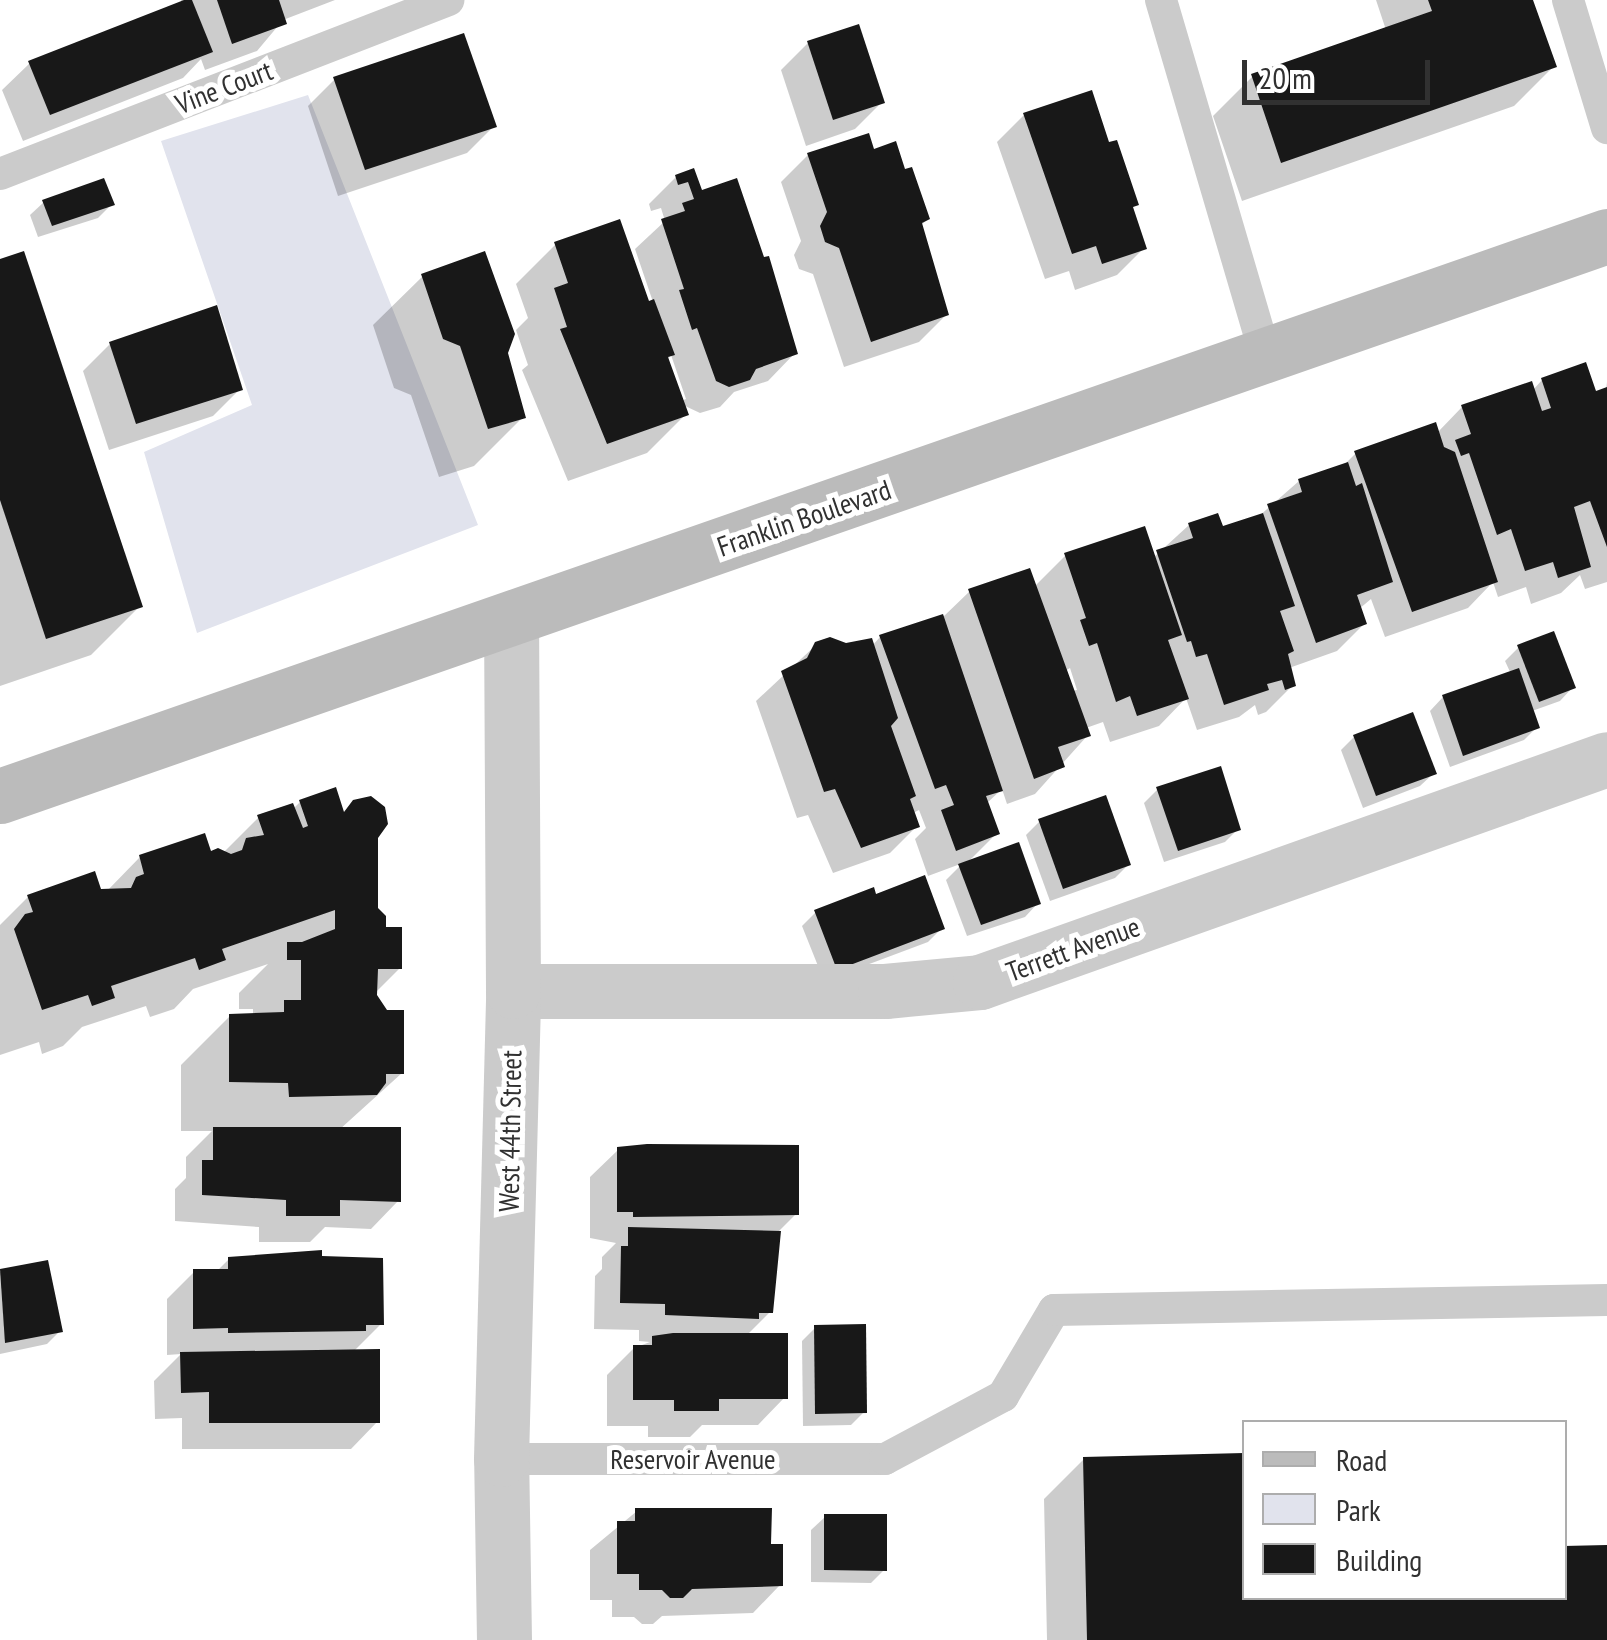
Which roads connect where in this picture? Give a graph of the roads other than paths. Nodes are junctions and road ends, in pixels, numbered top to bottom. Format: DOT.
graph roads {
  1 [pos="448,0"];
  2 [pos="1161,0"];
  3 [pos="1568,0"];
  4 [pos="1607,128"];
  5 [pos="0,174"];
  6 [pos="1607,236"];
  7 [pos="1266,356"];
  8 [pos="511,621"];
  9 [pos="1607,760"];
  10 [pos="0,796"];
  11 [pos="513,990"];
  12 [pos="1607,1300"];
  13 [pos="501,1459"];
  14 [pos="504,1640"];
  1 -- 5 [label="lane, Vine Court"];
  2 -- 7 [label="lane"];
  3 -- 4 [label="lane"];
  6 -- 7 [label="street, Franklin Boulevard"];
  7 -- 8 [label="street, Franklin Boulevard"];
  8 -- 10 [label="street, Franklin Boulevard"];
  8 -- 11 [label="street, West 44th Street"];
  9 -- 11 [label="street, Terrett Avenue"];
  11 -- 13 [label="street, West 44th Street"];
  12 -- 13 [label="lane, Reservoir Avenue"];
  13 -- 14 [label="street, West 44th Street"];
}
